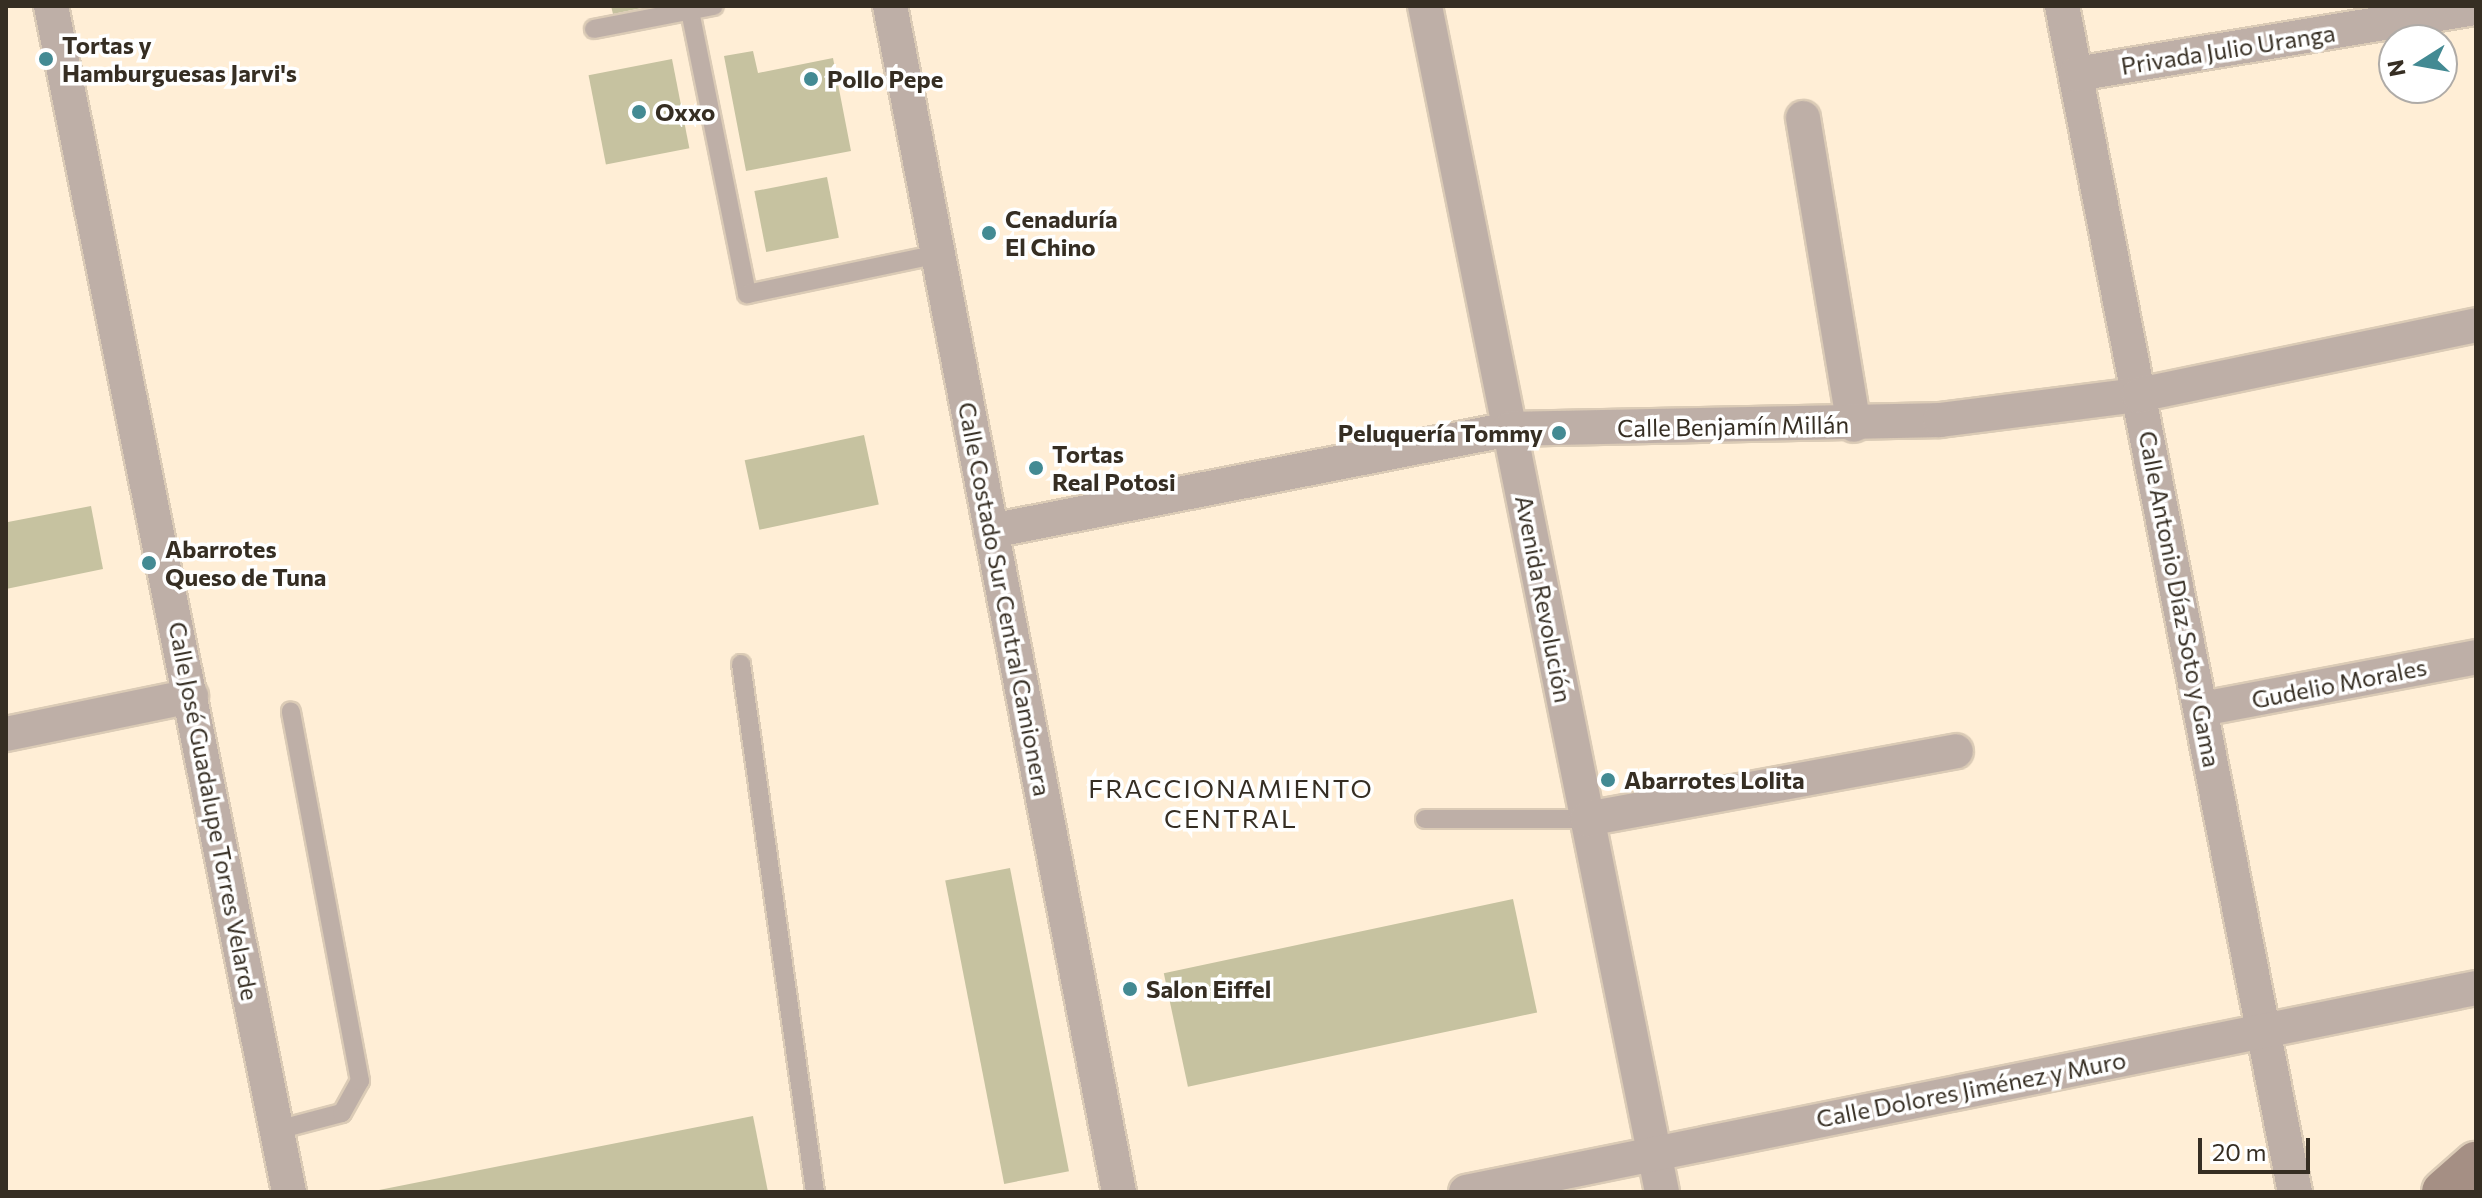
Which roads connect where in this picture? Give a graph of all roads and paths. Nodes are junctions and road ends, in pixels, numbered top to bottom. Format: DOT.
graph roads {
  1 [pos="51,6"];
  2 [pos="714,6"];
  3 [pos="890,6"];
  4 [pos="1425,6"];
  5 [pos="2062,6"];
  6 [pos="689,8"];
  7 [pos="2476,8"];
  8 [pos="594,29"];
  9 [pos="2076,74"];
  10 [pos="1803,118"];
  11 [pos="939,254"];
  12 [pos="2476,325"];
  13 [pos="2139,395"];
  14 [pos="1854,425"];
  15 [pos="1510,429"];
  16 [pos="991,531"];
  17 [pos="2476,657"];
  18 [pos="741,664"];
  19 [pos="191,696"];
  20 [pos="2202,709"];
  21 [pos="291,711"];
  22 [pos="6,734"];
  23 [pos="1956,751"];
  24 [pos="1425,819"];
  25 [pos="1587,819"];
  26 [pos="2476,988"];
  27 [pos="2265,1030"];
  28 [pos="277,1130"];
  29 [pos="1654,1153"];
  30 [pos="2476,1164"];
  31 [pos="289,1192"];
  32 [pos="815,1192"];
  33 [pos="1119,1192"];
  34 [pos="1466,1192"];
  35 [pos="1662,1192"];
  36 [pos="2295,1192"];
  37 [pos="2444,1192"];
  1 -- 19 [label="street, Calle José Guadalupe Torres Velarde"];
  2 -- 6 [label="lane"];
  3 -- 11 [label="street, Calle Costado Sur Central Camionera"];
  4 -- 15 [label="street, Avenida Revolución"];
  5 -- 9 [label="street, Calle Antonio Díaz Soto y Gama"];
  6 -- 8 [label="lane"];
  6 -- 11 [label="lane"];
  7 -- 9 [label="street, Privada Julio Uranga"];
  9 -- 13 [label="street, Calle Antonio Díaz Soto y Gama"];
  10 -- 14 [label="street"];
  11 -- 16 [label="street, Calle Costado Sur Central Camionera"];
  12 -- 13 [label="street, Calle Benjamín Millán"];
  13 -- 14 [label="street, Calle Benjamín Millán"];
  13 -- 20 [label="street, Calle Antonio Díaz Soto y Gama"];
  14 -- 15 [label="street, Calle Benjamín Millán"];
  15 -- 16 [label="street, Calle Benjamín Millán"];
  15 -- 25 [label="street, Avenida Revolución"];
  16 -- 33 [label="street, Calle Costado Sur Central Camionera"];
  17 -- 20 [label="street, Gudelio Morales"];
  18 -- 32 [label="lane"];
  19 -- 22 [label="street"];
  19 -- 28 [label="street, Calle José Guadalupe Torres Velarde"];
  20 -- 27 [label="street, Calle Antonio Díaz Soto y Gama"];
  21 -- 28 [label="lane"];
  23 -- 25 [label="street"];
  24 -- 25 [label="lane"];
  25 -- 29 [label="street, Avenida Revolución"];
  26 -- 27 [label="street, Calle Dolores Jiménez y Muro"];
  27 -- 29 [label="street, Calle Dolores Jiménez y Muro"];
  27 -- 36 [label="street, Calle Antonio Díaz Soto y Gama"];
  28 -- 31 [label="street, Calle José Guadalupe Torres Velarde"];
  29 -- 34 [label="street, Calle Dolores Jiménez y Muro"];
  29 -- 35 [label="street, Avenida Revolución"];
  30 -- 37 [label="street"];
}
